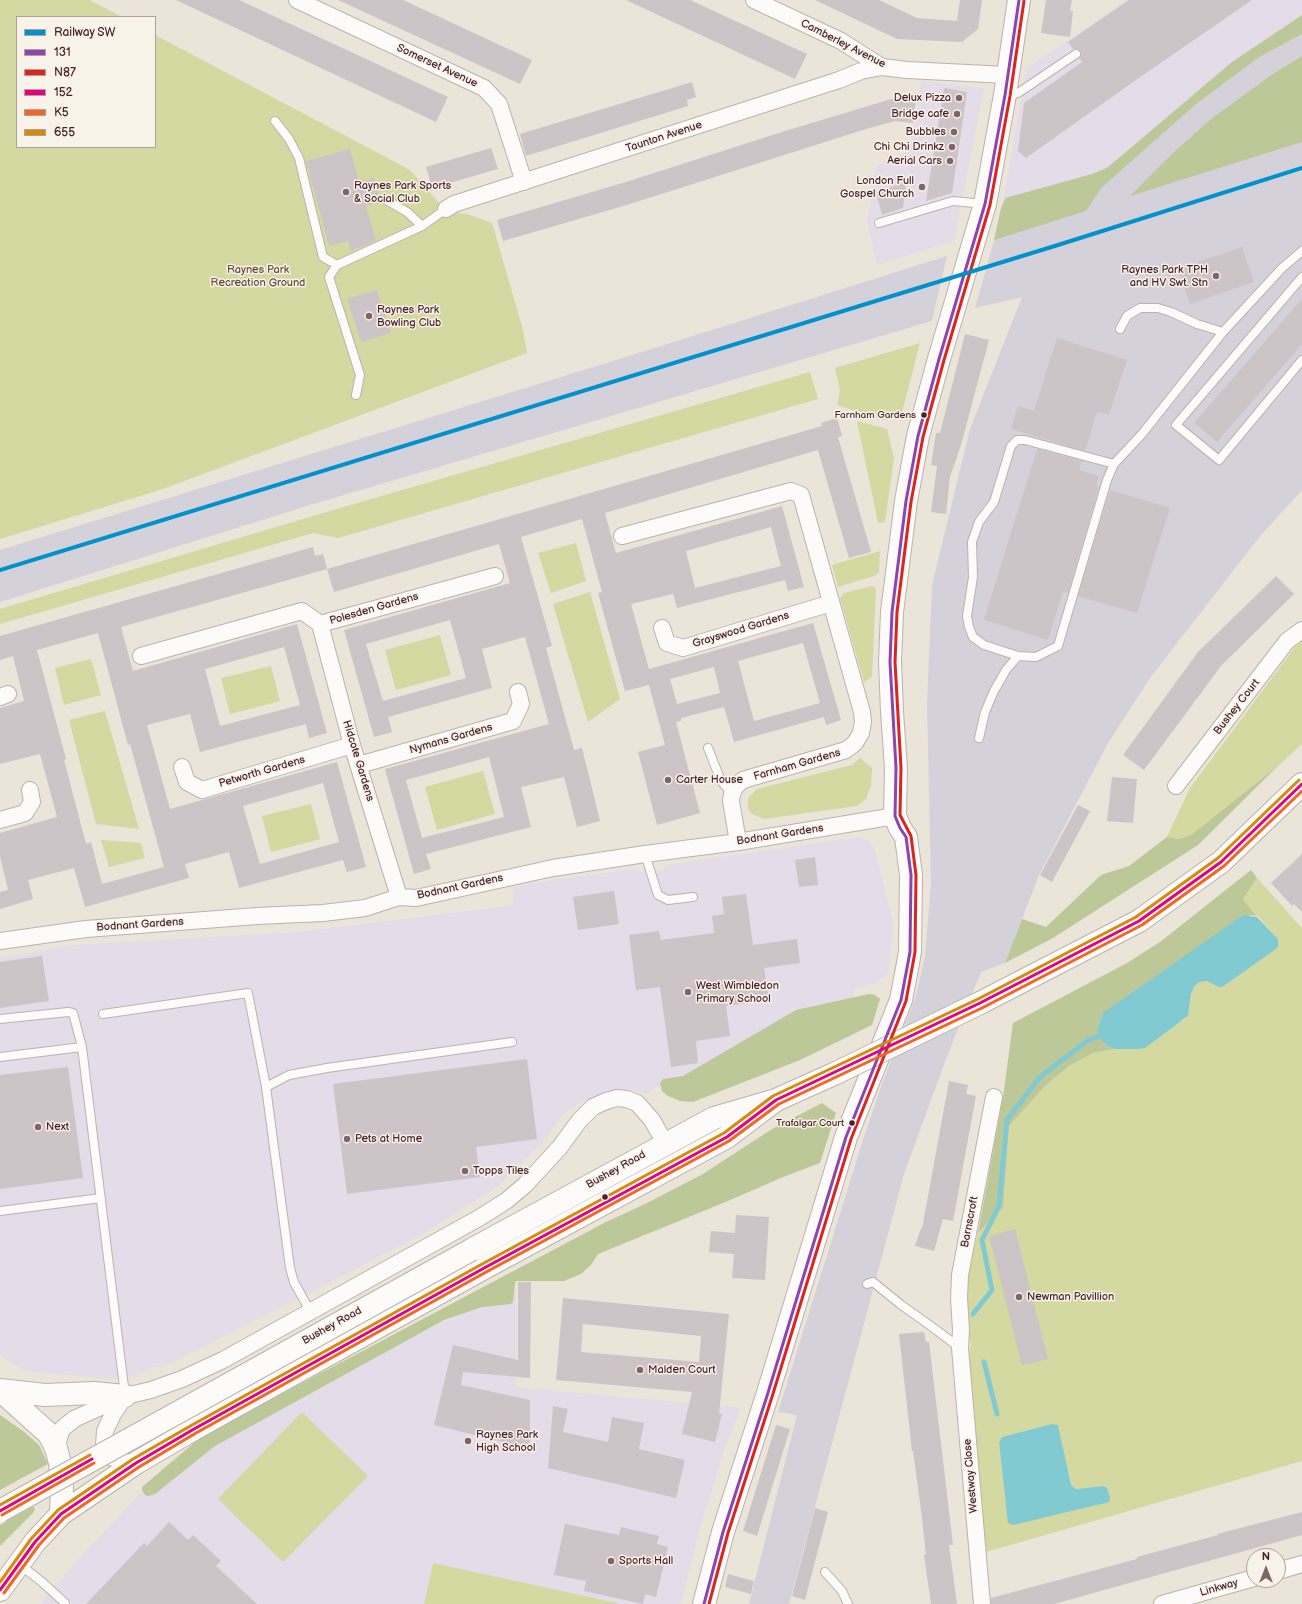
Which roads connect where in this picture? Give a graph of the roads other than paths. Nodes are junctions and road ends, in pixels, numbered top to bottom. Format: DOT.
graph roads {
  1 [pos="297,0"];
  2 [pos="754,0"];
  3 [pos="1019,0"];
  4 [pos="1076,54"];
  5 [pos="882,66"];
  6 [pos="1006,85"];
  7 [pos="275,121"];
  8 [pos="524,182"];
  9 [pos="388,201"];
  10 [pos="985,204"];
  11 [pos="446,209"];
  12 [pos="879,223"];
  13 [pos="422,226"];
  14 [pos="1302,251"];
  15 [pos="337,265"];
  16 [pos="1302,277"];
  17 [pos="1120,329"];
  18 [pos="1223,332"];
  19 [pos="1302,360"];
  20 [pos="356,395"];
  21 [pos="1114,464"];
  22 [pos="622,536"];
  23 [pos="495,576"];
  24 [pos="831,604"];
  25 [pos="320,624"];
  26 [pos="662,628"];
  27 [pos="1302,630"];
  28 [pos="141,656"];
  29 [pos="1018,656"];
  30 [pos="518,692"];
  31 [pos="979,738"];
  32 [pos="352,745"];
  33 [pos="708,748"];
  34 [pos="359,765"];
  35 [pos="182,767"];
  36 [pos="1302,784"];
  37 [pos="1176,786"];
  38 [pos="30,790"];
  39 [pos="732,794"];
  40 [pos="895,816"];
  41 [pos="0,820"];
  42 [pos="738,842"];
  43 [pos="646,854"];
  44 [pos="399,897"];
  45 [pos="693,897"];
  46 [pos="0,941"];
  47 [pos="103,1014"];
  48 [pos="0,1019"];
  49 [pos="512,1042"];
  50 [pos="82,1047"];
  51 [pos="0,1057"];
  52 [pos="266,1087"];
  53 [pos="994,1097"];
  54 [pos="776,1100"];
  55 [pos="665,1143"];
  56 [pos="101,1198"];
  57 [pos="0,1211"];
  58 [pos="867,1284"];
  59 [pos="310,1311"];
  60 [pos="960,1348"];
  61 [pos="0,1390"];
  62 [pos="125,1396"];
  63 [pos="56,1448"];
  64 [pos="136,1463"];
  65 [pos="0,1511"];
  66 [pos="61,1514"];
  67 [pos="18,1564"];
  68 [pos="1302,1564"];
  69 [pos="1286,1569"];
  70 [pos="825,1572"];
  71 [pos="1246,1580"];
  72 [pos="0,1590"];
  73 [pos="65,1604"];
  74 [pos="704,1604"];
  75 [pos="848,1604"];
  76 [pos="982,1604"];
  77 [pos="1162,1604"];
  1 -- 8 [label="street, Somerset Avenue"];
  2 -- 5 [label="street, Camberley Avenue"];
  3 -- 6 [label="main road"];
  4 -- 6 [label="lane"];
  5 -- 6 [label="street, Camberley Avenue"];
  5 -- 8 [label="street, Taunton Avenue"];
  6 -- 10 [label="main road"];
  7 -- 15 [label="lane"];
  8 -- 11 [label="street, Taunton Avenue"];
  9 -- 13 [label="lane"];
  10 -- 12 [label="lane"];
  10 -- 40 [label="main road"];
  11 -- 13 [label="lane"];
  13 -- 15 [label="lane"];
  14 -- 18 [label="lane"];
  15 -- 20 [label="lane"];
  16 -- 19 [label="lane"];
  17 -- 18 [label="lane"];
  18 -- 21 [label="lane"];
  21 -- 29 [label="lane"];
  21 -- 29 [label="lane"];
  22 -- 24 [label="street, Farnham Gardens"];
  23 -- 25 [label="street, Polesden Gardens"];
  24 -- 26 [label="street, Grayswood Gardens"];
  24 -- 39 [label="street, Farnham Gardens"];
  25 -- 28 [label="street, Polesden Gardens"];
  25 -- 32 [label="street, Hidcote Gardens"];
  27 -- 37 [label="street, Bushey Court"];
  29 -- 31 [label="lane"];
  30 -- 34 [label="street, Nymans Gardens"];
  32 -- 34 [label="street, Hidcote Gardens"];
  32 -- 35 [label="street, Petworth Gardens"];
  33 -- 39 [label="lane"];
  34 -- 44 [label="street, Hidcote Gardens"];
  36 -- 54 [label="main road, Bushey Road, bridge"];
  38 -- 41 [label="street"];
  39 -- 42 [label="street"];
  40 -- 42 [label="street, Bodnant Gardens"];
  40 -- 74 [label="main road"];
  42 -- 43 [label="street, Bodnant Gardens"];
  43 -- 44 [label="street, Bodnant Gardens"];
  43 -- 45 [label="lane"];
  44 -- 46 [label="street, Bodnant Gardens"];
  47 -- 52 [label="lane"];
  48 -- 50 [label="lane"];
  49 -- 52 [label="lane"];
  50 -- 51 [label="lane"];
  50 -- 56 [label="lane"];
  52 -- 59 [label="lane"];
  53 -- 60 [label="street, Barnscroft"];
  54 -- 55 [label="main road, Bushey Road"];
  54 -- 64 [label="main road, Bushey Road"];
  55 -- 59 [label="street, Bushey Road"];
  55 -- 65 [label="main road, Bushey Road, bridge"];
  56 -- 57 [label="lane"];
  56 -- 62 [label="lane"];
  58 -- 60 [label="lane"];
  59 -- 62 [label="street, Bushey Road"];
  60 -- 76 [label="street, Westway Close"];
  61 -- 62 [label="main road"];
  61 -- 63 [label="main road"];
  62 -- 63 [label="street, Bushey Road"];
  62 -- 64 [label="street"];
  63 -- 66 [label="main road"];
  64 -- 66 [label="main road, Bushey Road"];
  66 -- 67 [label="main road, Bushey Road"];
  67 -- 72 [label="main road, Bushey Road"];
  67 -- 73 [label="lane"];
  68 -- 69 [label="street"];
  70 -- 75 [label="lane"];
  71 -- 77 [label="street, Linkway"];
}
